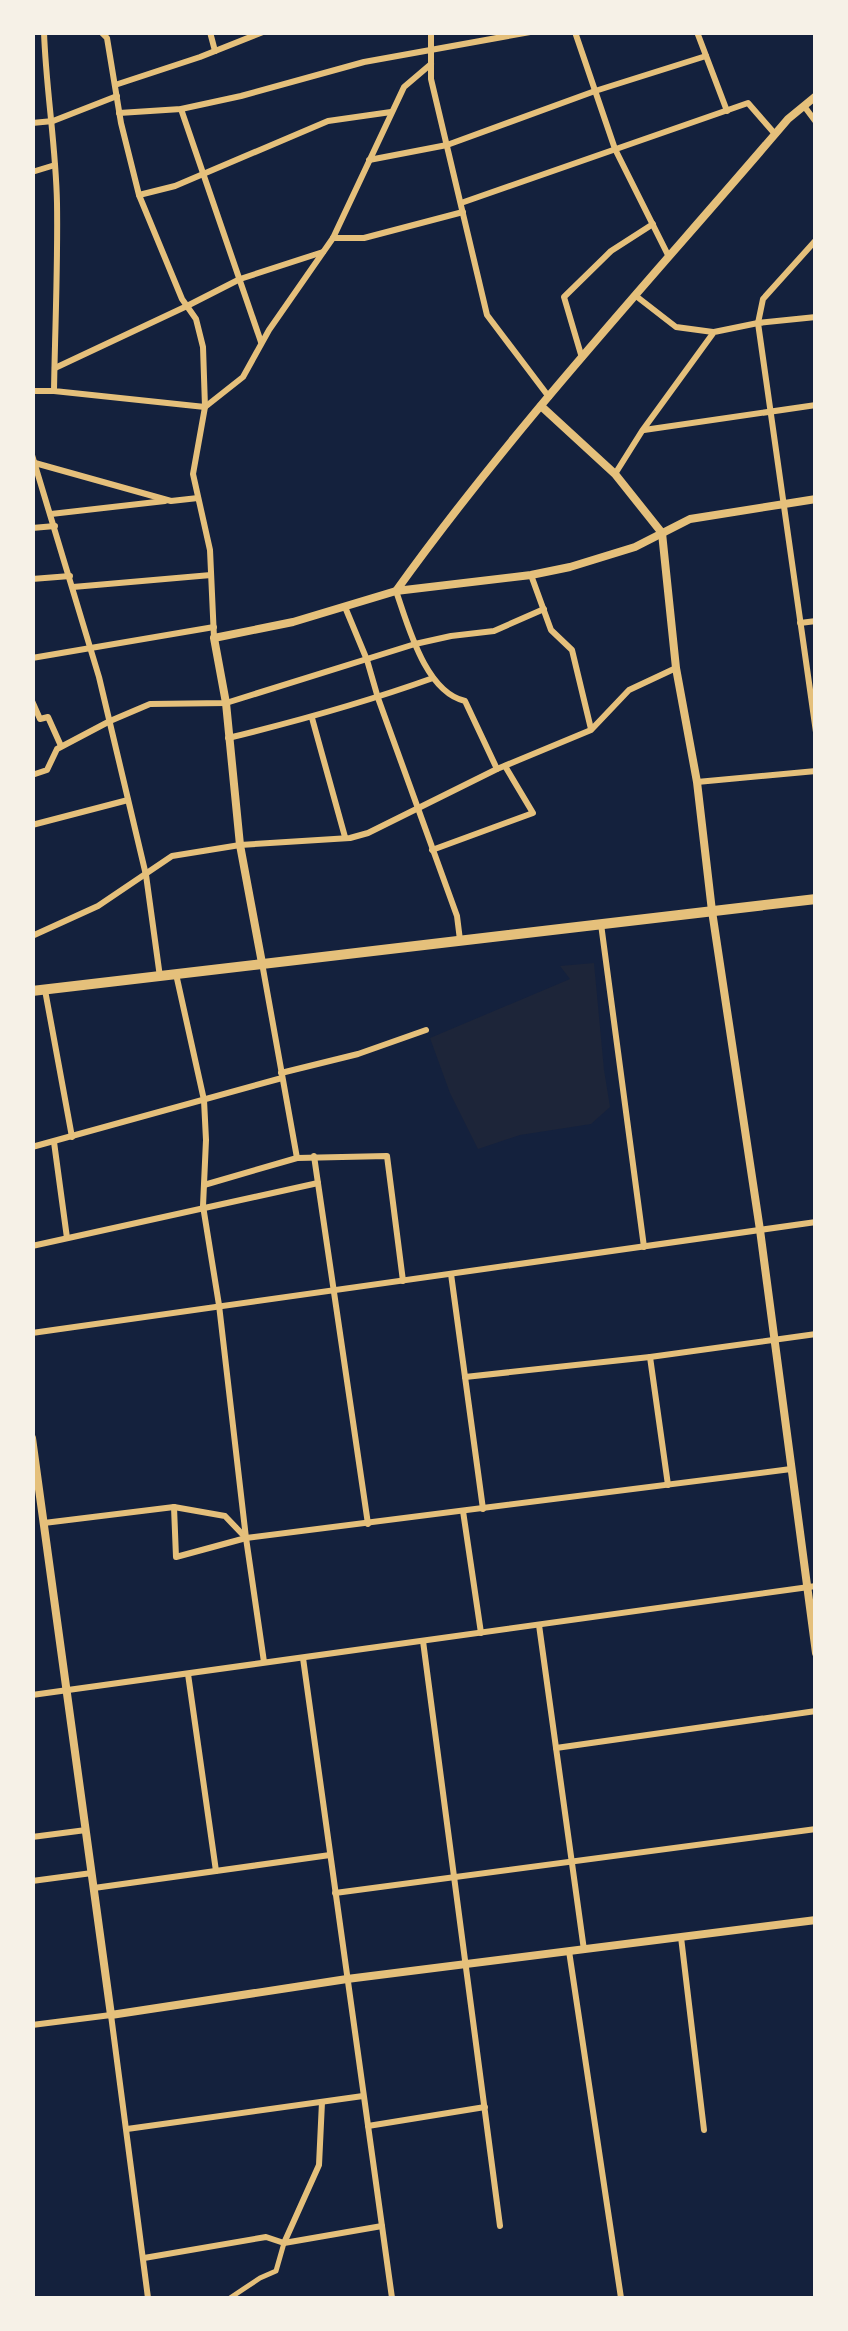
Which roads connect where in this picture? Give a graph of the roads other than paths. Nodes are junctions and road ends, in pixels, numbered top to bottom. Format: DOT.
graph roads {
  1 [pos="44,32"];
  2 [pos="101,32"];
  3 [pos="210,32"];
  4 [pos="263,32"];
  5 [pos="432,32"];
  6 [pos="530,32"];
  7 [pos="575,32"];
  8 [pos="697,32"];
  9 [pos="432,50"];
  10 [pos="214,52"];
  11 [pos="706,56"];
  12 [pos="431,64"];
  13 [pos="115,85"];
  14 [pos="595,90"];
  15 [pos="116,96"];
  16 [pos="816,96"];
  17 [pos="804,106"];
  18 [pos="181,109"];
  19 [pos="727,111"];
  20 [pos="392,112"];
  21 [pos="119,113"];
  22 [pos="53,122"];
  23 [pos="816,122"];
  24 [pos="32,123"];
  25 [pos="775,134"];
  26 [pos="447,145"];
  27 [pos="616,149"];
  28 [pos="369,160"];
  29 [pos="55,165"];
  30 [pos="32,172"];
  31 [pos="204,174"];
  32 [pos="139,195"];
  33 [pos="461,203"];
  34 [pos="463,212"];
  35 [pos="653,224"];
  36 [pos="333,238"];
  37 [pos="816,240"];
  38 [pos="324,252"];
  39 [pos="670,257"];
  40 [pos="240,279"];
  41 [pos="636,296"];
  42 [pos="187,306"];
  43 [pos="816,316"];
  44 [pos="758,323"];
  45 [pos="714,332"];
  46 [pos="262,343"];
  47 [pos="582,358"];
  48 [pos="54,368"];
  49 [pos="54,391"];
  50 [pos="32,392"];
  51 [pos="549,398"];
  52 [pos="541,406"];
  53 [pos="816,406"];
  54 [pos="205,407"];
  55 [pos="770,411"];
  56 [pos="642,430"];
  57 [pos="34,459"];
  58 [pos="615,474"];
  59 [pos="36,480"];
  60 [pos="198,498"];
  61 [pos="816,499"];
  62 [pos="171,500"];
  63 [pos="784,504"];
  64 [pos="51,514"];
  65 [pos="55,526"];
  66 [pos="32,528"];
  67 [pos="662,533"];
  68 [pos="211,574"];
  69 [pos="531,575"];
  70 [pos="70,576"];
  71 [pos="32,579"];
  72 [pos="73,587"];
  73 [pos="396,591"];
  74 [pos="345,608"];
  75 [pos="544,609"];
  76 [pos="816,621"];
  77 [pos="800,623"];
  78 [pos="214,633"];
  79 [pos="415,644"];
  80 [pos="90,647"];
  81 [pos="32,658"];
  82 [pos="367,660"];
  83 [pos="676,668"];
  84 [pos="433,678"];
  85 [pos="378,698"];
  86 [pos="32,701"];
  87 [pos="226,703"];
  88 [pos="312,718"];
  89 [pos="110,721"];
  90 [pos="592,730"];
  91 [pos="816,732"];
  92 [pos="228,738"];
  93 [pos="61,746"];
  94 [pos="501,768"];
  95 [pos="816,770"];
  96 [pos="32,775"];
  97 [pos="697,782"];
  98 [pos="128,800"];
  99 [pos="418,810"];
  100 [pos="32,825"];
  101 [pos="345,837"];
  102 [pos="240,845"];
  103 [pos="432,850"];
  104 [pos="146,875"];
  105 [pos="816,899"];
  106 [pos="712,911"];
  107 [pos="602,924"];
  108 [pos="32,936"];
  109 [pos="461,942"];
  110 [pos="262,963"];
  111 [pos="176,974"];
  112 [pos="160,977"];
  113 [pos="39,991"];
  114 [pos="426,1030"];
  115 [pos="282,1075"];
  116 [pos="204,1100"];
  117 [pos="72,1137"];
  118 [pos="54,1142"];
  119 [pos="32,1146"];
  120 [pos="314,1156"];
  121 [pos="297,1158"];
  122 [pos="318,1182"];
  123 [pos="204,1185"];
  124 [pos="204,1206"];
  125 [pos="816,1222"];
  126 [pos="760,1230"];
  127 [pos="67,1238"];
  128 [pos="32,1246"];
  129 [pos="644,1246"];
  130 [pos="451,1274"];
  131 [pos="403,1281"];
  132 [pos="334,1290"];
  133 [pos="220,1306"];
  134 [pos="32,1334"];
  135 [pos="816,1334"];
  136 [pos="774,1340"];
  137 [pos="650,1357"];
  138 [pos="465,1377"];
  139 [pos="32,1438"];
  140 [pos="791,1468"];
  141 [pos="35,1470"];
  142 [pos="668,1484"];
  143 [pos="174,1507"];
  144 [pos="483,1509"];
  145 [pos="463,1511"];
  146 [pos="44,1523"];
  147 [pos="368,1524"];
  148 [pos="246,1538"];
  149 [pos="811,1587"];
  150 [pos="539,1625"];
  151 [pos="481,1633"];
  152 [pos="423,1641"];
  153 [pos="816,1653"];
  154 [pos="303,1658"];
  155 [pos="264,1662"];
  156 [pos="188,1674"];
  157 [pos="67,1691"];
  158 [pos="32,1696"];
  159 [pos="816,1711"];
  160 [pos="556,1748"];
  161 [pos="816,1829"];
  162 [pos="86,1830"];
  163 [pos="32,1836"];
  164 [pos="330,1855"];
  165 [pos="572,1861"];
  166 [pos="216,1870"];
  167 [pos="92,1874"];
  168 [pos="456,1878"];
  169 [pos="32,1882"];
  170 [pos="94,1888"];
  171 [pos="335,1893"];
  172 [pos="816,1920"];
  173 [pos="681,1937"];
  174 [pos="584,1950"];
  175 [pos="569,1952"];
  176 [pos="467,1964"];
  177 [pos="347,1979"];
  178 [pos="111,2014"];
  179 [pos="32,2025"];
  180 [pos="363,2096"];
  181 [pos="322,2102"];
  182 [pos="485,2106"];
  183 [pos="368,2126"];
  184 [pos="127,2129"];
  185 [pos="704,2130"];
  186 [pos="382,2226"];
  187 [pos="500,2226"];
  188 [pos="284,2244"];
  189 [pos="144,2258"];
  190 [pos="148,2298"];
  191 [pos="230,2298"];
  192 [pos="392,2298"];
  193 [pos="621,2298"];
  1 -- 22 [label="street"];
  2 -- 13 [label="street"];
  3 -- 10 [label="street"];
  4 -- 10 [label="street"];
  5 -- 9 [label="street"];
  6 -- 9 [label="street"];
  7 -- 14 [label="street"];
  8 -- 11 [label="street"];
  9 -- 12 [label="street"];
  9 -- 18 [label="street"];
  10 -- 13 [label="street"];
  11 -- 14 [label="street"];
  11 -- 19 [label="street"];
  12 -- 20 [label="street"];
  12 -- 26 [label="street"];
  13 -- 15 [label="street"];
  14 -- 26 [label="street"];
  14 -- 27 [label="street"];
  15 -- 21 [label="street"];
  15 -- 22 [label="street"];
  16 -- 17 [label="street"];
  17 -- 23 [label="street"];
  17 -- 25 [label="street"];
  18 -- 21 [label="street"];
  18 -- 31 [label="street"];
  19 -- 25 [label="street"];
  19 -- 27 [label="street"];
  20 -- 28 [label="street"];
  20 -- 31 [label="street"];
  21 -- 32 [label="street"];
  22 -- 24 [label="street"];
  22 -- 29 [label="street"];
  25 -- 39 [label="street"];
  26 -- 28 [label="street"];
  26 -- 33 [label="street"];
  27 -- 33 [label="street"];
  27 -- 35 [label="street"];
  28 -- 36 [label="street"];
  29 -- 30 [label="street"];
  29 -- 48 [label="street"];
  31 -- 32 [label="street"];
  31 -- 40 [label="street"];
  32 -- 42 [label="street"];
  33 -- 34 [label="street"];
  34 -- 36 [label="street"];
  34 -- 51 [label="street"];
  35 -- 39 [label="street"];
  35 -- 47 [label="street"];
  36 -- 38 [label="street"];
  37 -- 44 [label="street"];
  38 -- 40 [label="street"];
  38 -- 46 [label="street"];
  39 -- 41 [label="street"];
  40 -- 42 [label="street"];
  40 -- 46 [label="street"];
  41 -- 45 [label="street"];
  41 -- 47 [label="street"];
  42 -- 48 [label="street"];
  42 -- 54 [label="street"];
  43 -- 44 [label="street"];
  44 -- 45 [label="street"];
  44 -- 55 [label="street"];
  45 -- 56 [label="street"];
  46 -- 54 [label="street"];
  47 -- 51 [label="street"];
  48 -- 49 [label="street"];
  49 -- 50 [label="street"];
  49 -- 54 [label="street"];
  51 -- 52 [label="street"];
  52 -- 58 [label="street"];
  52 -- 73 [label="street"];
  53 -- 55 [label="street"];
  54 -- 60 [label="street"];
  55 -- 56 [label="street"];
  55 -- 63 [label="street"];
  56 -- 58 [label="street"];
  57 -- 59 [label="street"];
  57 -- 62 [label="street"];
  58 -- 67 [label="street"];
  59 -- 64 [label="street"];
  60 -- 62 [label="street"];
  60 -- 68 [label="street"];
  61 -- 63 [label="street"];
  62 -- 64 [label="street"];
  63 -- 67 [label="street"];
  63 -- 77 [label="street"];
  64 -- 65 [label="street"];
  65 -- 66 [label="street"];
  65 -- 70 [label="street"];
  67 -- 69 [label="street"];
  67 -- 83 [label="street"];
  68 -- 72 [label="street"];
  68 -- 78 [label="street"];
  69 -- 73 [label="street"];
  69 -- 75 [label="street"];
  70 -- 71 [label="street"];
  70 -- 72 [label="street"];
  72 -- 80 [label="street"];
  73 -- 74 [label="street"];
  73 -- 79 [label="street"];
  74 -- 78 [label="street"];
  74 -- 82 [label="street"];
  75 -- 79 [label="street"];
  75 -- 90 [label="street"];
  76 -- 77 [label="street"];
  77 -- 91 [label="street"];
  78 -- 80 [label="street"];
  78 -- 87 [label="street"];
  79 -- 82 [label="street"];
  79 -- 84 [label="street"];
  80 -- 81 [label="street"];
  80 -- 89 [label="street"];
  82 -- 85 [label="street"];
  82 -- 87 [label="street"];
  83 -- 90 [label="street"];
  83 -- 97 [label="street"];
  84 -- 85 [label="street"];
  84 -- 94 [label="street"];
  85 -- 88 [label="street"];
  85 -- 99 [label="street"];
  86 -- 93 [label="street"];
  87 -- 89 [label="street"];
  87 -- 92 [label="street"];
  88 -- 92 [label="street"];
  88 -- 101 [label="street"];
  89 -- 93 [label="street"];
  89 -- 98 [label="street"];
  90 -- 94 [label="street"];
  92 -- 102 [label="street"];
  93 -- 96 [label="street"];
  94 -- 99 [label="street"];
  94 -- 103 [label="street"];
  95 -- 97 [label="street"];
  97 -- 106 [label="street"];
  98 -- 100 [label="street"];
  98 -- 104 [label="street"];
  99 -- 101 [label="street"];
  99 -- 103 [label="street"];
  101 -- 102 [label="street"];
  102 -- 104 [label="street"];
  102 -- 110 [label="street"];
  103 -- 109 [label="street"];
  104 -- 108 [label="street"];
  104 -- 112 [label="street"];
  105 -- 106 [label="main road"];
  106 -- 107 [label="main road"];
  106 -- 126 [label="street"];
  107 -- 109 [label="main road"];
  107 -- 129 [label="street"];
  109 -- 110 [label="main road"];
  110 -- 111 [label="main road"];
  110 -- 115 [label="street"];
  111 -- 112 [label="main road"];
  111 -- 116 [label="street"];
  112 -- 113 [label="main road"];
  113 -- 117 [label="street"];
  114 -- 115 [label="street"];
  115 -- 116 [label="street"];
  115 -- 121 [label="street"];
  116 -- 117 [label="street"];
  116 -- 123 [label="street"];
  117 -- 118 [label="street"];
  118 -- 119 [label="street"];
  118 -- 127 [label="street"];
  120 -- 121 [label="street"];
  120 -- 122 [label="street"];
  120 -- 131 [label="street"];
  121 -- 123 [label="street"];
  122 -- 124 [label="street"];
  122 -- 132 [label="street"];
  123 -- 124 [label="street"];
  124 -- 127 [label="street"];
  124 -- 133 [label="street"];
  125 -- 126 [label="street"];
  126 -- 129 [label="street"];
  126 -- 136 [label="street"];
  127 -- 128 [label="street"];
  129 -- 130 [label="street"];
  130 -- 131 [label="street"];
  130 -- 138 [label="street"];
  131 -- 132 [label="street"];
  132 -- 133 [label="street"];
  132 -- 147 [label="street"];
  133 -- 134 [label="street"];
  133 -- 148 [label="street"];
  135 -- 136 [label="street"];
  136 -- 137 [label="street"];
  136 -- 140 [label="street"];
  137 -- 138 [label="street"];
  137 -- 142 [label="street"];
  138 -- 144 [label="street"];
  139 -- 141 [label="street"];
  140 -- 142 [label="street"];
  140 -- 149 [label="street"];
  141 -- 146 [label="street"];
  142 -- 144 [label="street"];
  143 -- 146 [label="street"];
  143 -- 148 [label="street"];
  143 -- 148 [label="street"];
  144 -- 145 [label="street"];
  145 -- 147 [label="street"];
  145 -- 151 [label="street"];
  146 -- 157 [label="street"];
  147 -- 148 [label="street"];
  148 -- 155 [label="street"];
  149 -- 150 [label="street"];
  149 -- 153 [label="street"];
  150 -- 151 [label="street"];
  150 -- 160 [label="street"];
  151 -- 152 [label="street"];
  152 -- 154 [label="street"];
  152 -- 168 [label="street"];
  154 -- 155 [label="street"];
  154 -- 164 [label="street"];
  155 -- 156 [label="street"];
  156 -- 157 [label="street"];
  156 -- 166 [label="street"];
  157 -- 158 [label="street"];
  157 -- 162 [label="street"];
  159 -- 160 [label="street"];
  160 -- 165 [label="street"];
  161 -- 165 [label="street"];
  162 -- 163 [label="street"];
  162 -- 167 [label="street"];
  164 -- 166 [label="street"];
  164 -- 171 [label="street"];
  165 -- 168 [label="street"];
  165 -- 174 [label="street"];
  166 -- 170 [label="street"];
  167 -- 169 [label="street"];
  167 -- 170 [label="street"];
  168 -- 171 [label="street"];
  168 -- 176 [label="street"];
  170 -- 178 [label="street"];
  171 -- 177 [label="street"];
  172 -- 173 [label="street"];
  173 -- 174 [label="street"];
  173 -- 185 [label="street"];
  174 -- 175 [label="street"];
  175 -- 176 [label="street"];
  175 -- 193 [label="street"];
  176 -- 177 [label="street"];
  176 -- 182 [label="street"];
  177 -- 178 [label="street"];
  177 -- 180 [label="street"];
  178 -- 179 [label="street"];
  178 -- 184 [label="street"];
  180 -- 181 [label="street"];
  180 -- 183 [label="street"];
  181 -- 184 [label="street"];
  181 -- 188 [label="street"];
  182 -- 183 [label="street"];
  182 -- 187 [label="street"];
  183 -- 186 [label="street"];
  184 -- 189 [label="street"];
  186 -- 188 [label="street"];
  186 -- 192 [label="street"];
  188 -- 189 [label="street"];
  188 -- 191 [label="street"];
  189 -- 190 [label="street"];
}
